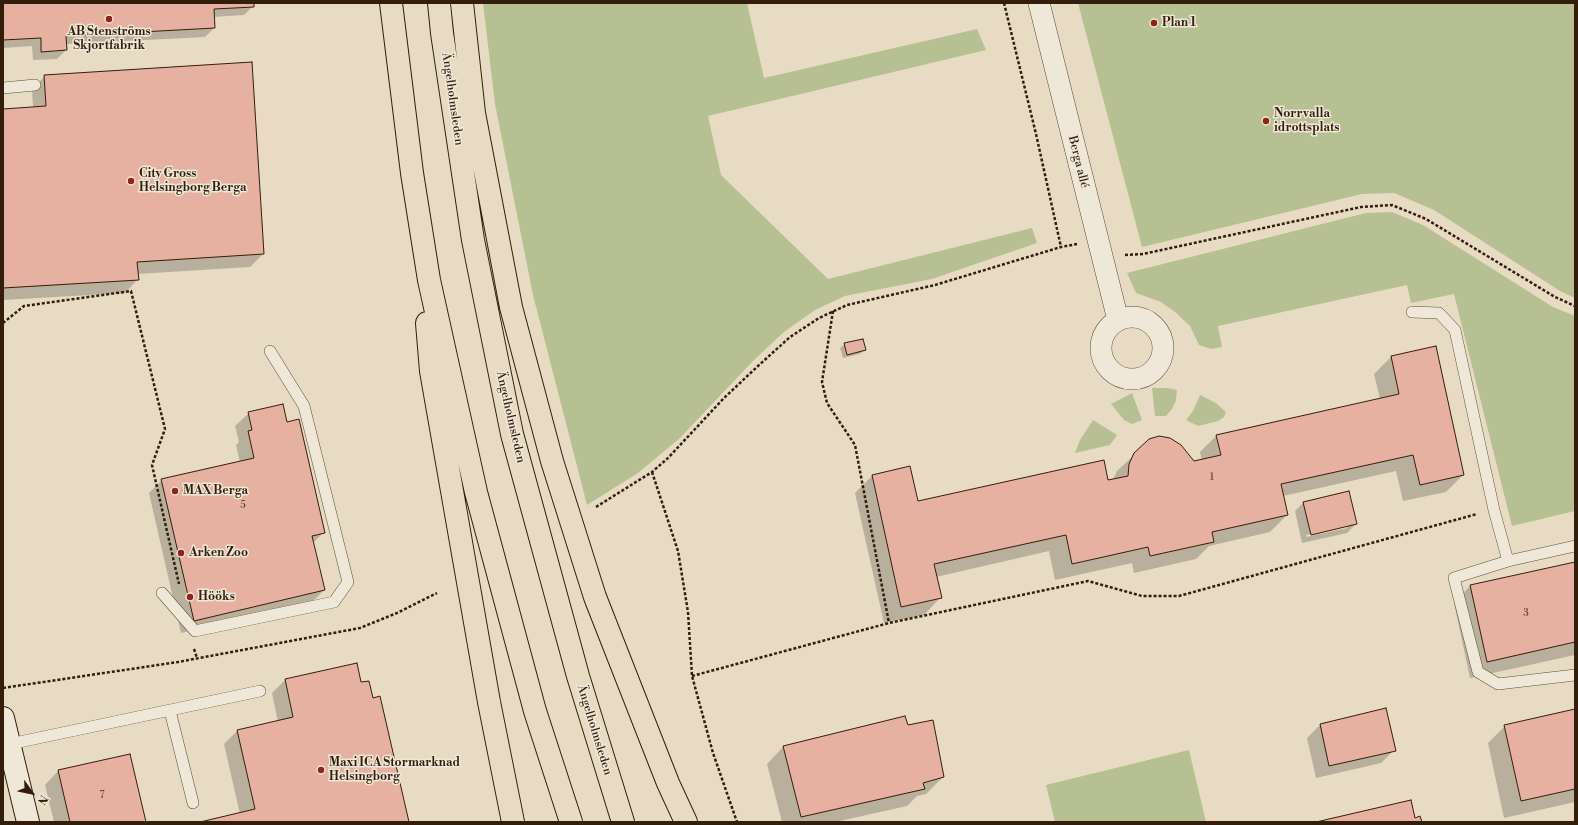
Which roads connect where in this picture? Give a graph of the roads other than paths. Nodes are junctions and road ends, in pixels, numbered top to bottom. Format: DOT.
graph roads {
  1 [pos="391,3"];
  2 [pos="439,3"];
  3 [pos="462,3"];
  4 [pos="1040,3"];
  5 [pos="35,85"];
  6 [pos="3,88"];
  7 [pos="412,173"];
  8 [pos="1412,312"];
  9 [pos="1118,320"];
  10 [pos="270,351"];
  11 [pos="1575,546"];
  12 [pos="1508,561"];
  13 [pos="162,593"];
  14 [pos="1575,675"];
  15 [pos="260,691"];
  16 [pos="170,711"];
  17 [pos="3,718"];
  18 [pos="10,744"];
  19 [pos="193,803"];
  20 [pos="28,822"];
  21 [pos="514,822"];
  22 [pos="571,822"];
  23 [pos="623,822"];
  24 [pos="686,822"];
  1 -- 7 [label="highway"];
  2 -- 23 [label="highway, Ängelholmsleden"];
  3 -- 24 [label="highway"];
  4 -- 9 [label="street, Berga allé"];
  5 -- 6 [label="lane"];
  7 -- 21 [label="highway"];
  7 -- 22 [label="highway"];
  8 -- 12 [label="lane"];
  10 -- 13 [label="lane"];
  11 -- 12 [label="lane"];
  12 -- 14 [label="lane"];
  15 -- 16 [label="lane"];
  16 -- 18 [label="lane"];
  16 -- 19 [label="lane"];
  17 -- 18 [label="street"];
  18 -- 20 [label="street"];
}
